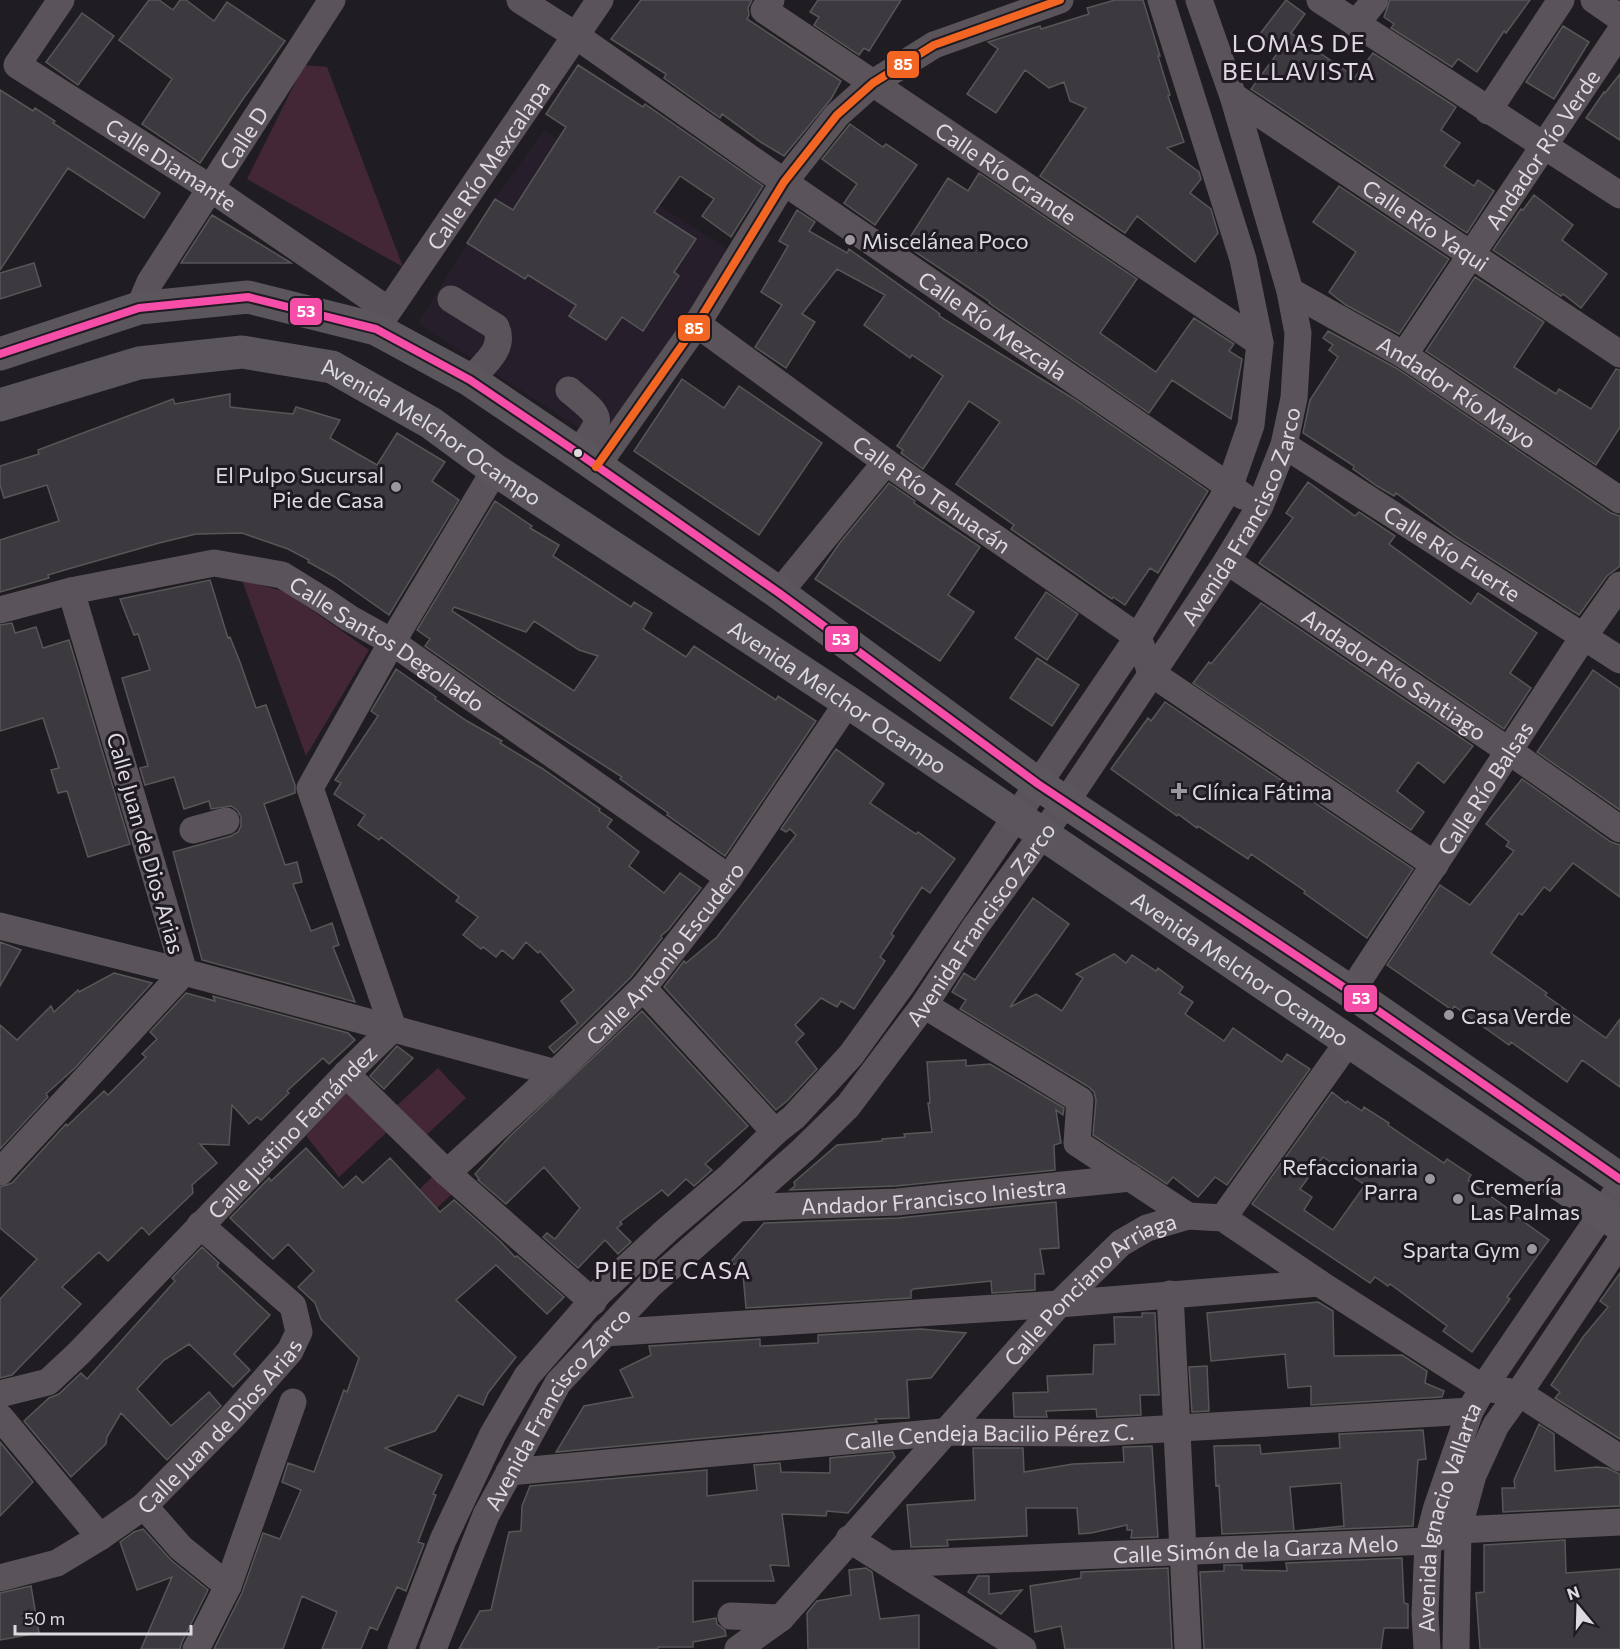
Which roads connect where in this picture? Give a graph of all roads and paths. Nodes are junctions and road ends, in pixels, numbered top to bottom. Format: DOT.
graph roads {
  1 [pos="61,0"];
  2 [pos="332,0"];
  3 [pos="520,0"];
  4 [pos="600,0"];
  5 [pos="771,0"];
  6 [pos="1060,0"];
  7 [pos="1161,0"];
  8 [pos="1199,0"];
  9 [pos="1320,0"];
  10 [pos="1375,0"];
  11 [pos="1561,0"];
  12 [pos="1594,0"];
  13 [pos="1620,18"];
  14 [pos="1356,24"];
  15 [pos="1620,32"];
  16 [pos="575,35"];
  17 [pos="873,83"];
  18 [pos="1233,96"];
  19 [pos="1488,111"];
  20 [pos="1545,145"];
  21 [pos="784,182"];
  22 [pos="210,188"];
  23 [pos="1620,195"];
  24 [pos="1471,255"];
  25 [pos="1290,291"];
  26 [pos="451,299"];
  27 [pos="139,308"];
  28 [pos="382,319"];
  29 [pos="697,324"];
  30 [pos="1260,343"];
  31 [pos="0,354"];
  32 [pos="1620,354"];
  33 [pos="1404,355"];
  34 [pos="470,380"];
  35 [pos="569,390"];
  36 [pos="0,405"];
  37 [pos="1284,445"];
  38 [pos="587,460"];
  39 [pos="886,462"];
  40 [pos="495,470"];
  41 [pos="1229,488"];
  42 [pos="1620,500"];
  43 [pos="1260,506"];
  44 [pos="1227,561"];
  45 [pos="1620,585"];
  46 [pos="71,591"];
  47 [pos="779,592"];
  48 [pos="0,610"];
  49 [pos="1584,636"];
  50 [pos="1138,637"];
  51 [pos="392,642"];
  52 [pos="1620,660"];
  53 [pos="1151,673"];
  54 [pos="848,702"];
  55 [pos="1509,751"];
  56 [pos="1038,784"];
  57 [pos="1066,802"];
  58 [pos="1017,816"];
  59 [pos="226,821"];
  60 [pos="1620,829"];
  61 [pos="194,830"];
  62 [pos="1043,834"];
  63 [pos="1435,865"];
  64 [pos="729,878"];
  65 [pos="0,926"];
  66 [pos="184,972"];
  67 [pos="643,988"];
  68 [pos="1351,992"];
  69 [pos="924,1005"];
  70 [pos="393,1028"];
  71 [pos="1348,1042"];
  72 [pos="555,1073"];
  73 [pos="346,1074"];
  74 [pos="775,1132"];
  75 [pos="0,1172"];
  76 [pos="447,1173"];
  77 [pos="1131,1178"];
  78 [pos="1620,1179"];
  79 [pos="1620,1187"];
  80 [pos="738,1208"];
  81 [pos="1188,1216"];
  82 [pos="1223,1218"];
  83 [pos="1611,1220"];
  84 [pos="200,1225"];
  85 [pos="1620,1242"];
  86 [pos="1319,1283"];
  87 [pos="1170,1294"];
  88 [pos="593,1302"];
  89 [pos="1059,1304"];
  90 [pos="604,1333"];
  91 [pos="0,1394"];
  92 [pos="1519,1394"];
  93 [pos="1476,1399"];
  94 [pos="293,1402"];
  95 [pos="0,1417"];
  96 [pos="1176,1427"];
  97 [pos="943,1432"];
  98 [pos="1620,1458"];
  99 [pos="509,1472"];
  100 [pos="144,1506"];
  101 [pos="1620,1522"];
  102 [pos="1458,1530"];
  103 [pos="100,1537"];
  104 [pos="849,1539"];
  105 [pos="1428,1541"];
  106 [pos="1183,1551"];
  107 [pos="890,1564"];
  108 [pos="0,1578"];
  109 [pos="228,1586"];
  110 [pos="731,1616"];
  111 [pos="781,1618"];
  112 [pos="196,1649"];
  113 [pos="400,1649"];
  114 [pos="433,1649"];
  115 [pos="738,1649"];
  116 [pos="1023,1649"];
  117 [pos="1188,1649"];
  118 [pos="1427,1649"];
  119 [pos="1456,1649"];
  1 -- 22 [label="street, Calle Diamante"];
  2 -- 22 [label="street, Calle D"];
  3 -- 16 [label="street, Calle Río Mezcala"];
  4 -- 16 [label="street, Calle Río Mexcalapa"];
  5 -- 17 [label="street, Calle Río Grande"];
  6 -- 17 [label="street"];
  7 -- 30 [label="street, Avenida Francisco Zarco"];
  8 -- 18 [label="street, Avenida Francisco Zarco"];
  9 -- 14 [label="street"];
  10 -- 14 [label="street"];
  11 -- 19 [label="street"];
  12 -- 13 [label="street"];
  14 -- 19 [label="street"];
  15 -- 20 [label="street, Andador Río Verde"];
  16 -- 21 [label="street, Calle Río Mezcala"];
  16 -- 28 [label="street, Calle Río Mexcalapa"];
  17 -- 21 [label="street"];
  17 -- 30 [label="street, Calle Río Grande"];
  18 -- 24 [label="street, Calle Río Yaqui"];
  18 -- 25 [label="street, Avenida Francisco Zarco"];
  19 -- 20 [label="street"];
  20 -- 23 [label="street"];
  20 -- 24 [label="street, Andador Río Verde"];
  21 -- 29 [label="street"];
  21 -- 41 [label="street, Calle Río Mezcala"];
  22 -- 27 [label="street, Calle D"];
  22 -- 28 [label="street, Calle Diamante"];
  24 -- 32 [label="street, Calle Río Yaqui"];
  24 -- 33 [label="street, Andador Río Verde"];
  25 -- 33 [label="street, Andador Río Mayo"];
  25 -- 37 [label="street, Avenida Francisco Zarco"];
  26 -- 34 [label="street"];
  27 -- 28 [label="main road, Avenida Melchor Ocampo"];
  27 -- 31 [label="main road, Avenida Melchor Ocampo"];
  28 -- 34 [label="main road, Avenida Melchor Ocampo"];
  29 -- 38 [label="street"];
  29 -- 39 [label="street, Calle Río Tehuacán"];
  30 -- 41 [label="street, Avenida Francisco Zarco"];
  33 -- 42 [label="street, Andador Río Mayo"];
  34 -- 38 [label="main road, Avenida Melchor Ocampo"];
  35 -- 38 [label="street"];
  36 -- 40 [label="main road, Avenida Melchor Ocampo"];
  37 -- 43 [label="street, Avenida Francisco Zarco"];
  37 -- 49 [label="street, Calle Río Fuerte"];
  38 -- 47 [label="main road, Avenida Melchor Ocampo"];
  39 -- 47 [label="street"];
  39 -- 50 [label="street, Calle Río Tehuacán"];
  40 -- 51 [label="street"];
  40 -- 54 [label="main road, Avenida Melchor Ocampo"];
  41 -- 43 [label="street, Calle Río Mezcala"];
  41 -- 50 [label="street, Avenida Francisco Zarco"];
  43 -- 44 [label="street, Avenida Francisco Zarco"];
  44 -- 53 [label="street, Avenida Francisco Zarco"];
  44 -- 55 [label="street, Andador Río Santiago"];
  45 -- 49 [label="street, Calle Río Balsas"];
  46 -- 48 [label="street, Calle Santos Degollado"];
  46 -- 51 [label="street, Calle Santos Degollado"];
  46 -- 66 [label="street, Calle Juan de Dios Arias"];
  47 -- 56 [label="main road, Avenida Melchor Ocampo"];
  49 -- 52 [label="street, Calle Río Fuerte"];
  49 -- 55 [label="street, Calle Río Balsas"];
  50 -- 53 [label="street"];
  50 -- 56 [label="street, Avenida Francisco Zarco"];
  51 -- 64 [label="street, Calle Santos Degollado"];
  51 -- 70 [label="street, Calle Justino Fernández"];
  53 -- 57 [label="street, Avenida Francisco Zarco"];
  53 -- 63 [label="street"];
  54 -- 58 [label="main road, Avenida Melchor Ocampo"];
  54 -- 64 [label="street, Calle Antonio Escudero"];
  55 -- 60 [label="street, Andador Río Santiago"];
  55 -- 63 [label="street, Calle Río Balsas"];
  56 -- 57 [label="main road, Avenida Melchor Ocampo"];
  56 -- 58 [label="street, Avenida Francisco Zarco"];
  57 -- 62 [label="street, Avenida Francisco Zarco"];
  57 -- 68 [label="main road, Avenida Melchor Ocampo"];
  58 -- 62 [label="main road, Avenida Melchor Ocampo"];
  58 -- 74 [label="street, Avenida Francisco Zarco"];
  59 -- 61 [label="street"];
  62 -- 69 [label="street, Avenida Francisco Zarco"];
  62 -- 71 [label="main road, Avenida Melchor Ocampo"];
  63 -- 68 [label="street, Calle Río Balsas"];
  64 -- 67 [label="street, Calle Antonio Escudero"];
  65 -- 66 [label="street"];
  66 -- 70 [label="street"];
  66 -- 75 [label="street, Calle Juan de Dios Arias"];
  67 -- 72 [label="street, Calle Antonio Escudero"];
  67 -- 74 [label="street"];
  68 -- 78 [label="main road, Avenida Melchor Ocampo"];
  69 -- 77 [label="street"];
  69 -- 80 [label="street, Avenida Francisco Zarco"];
  70 -- 72 [label="street"];
  70 -- 73 [label="street, Calle Justino Fernández"];
  71 -- 82 [label="street"];
  71 -- 83 [label="main road, Avenida Melchor Ocampo"];
  72 -- 76 [label="street, Calle Antonio Escudero"];
  73 -- 76 [label="street"];
  73 -- 84 [label="street, Calle Justino Fernández"];
  74 -- 88 [label="street, Avenida Francisco Zarco"];
  76 -- 88 [label="street"];
  77 -- 80 [label="street, Andador Francisco Iniestra"];
  77 -- 81 [label="street"];
  79 -- 83 [label="street, Avenida Ignacio Vallarta"];
  80 -- 90 [label="street, Avenida Francisco Zarco"];
  81 -- 82 [label="street, Calle Ponciano Arriaga"];
  81 -- 89 [label="street, Calle Ponciano Arriaga"];
  82 -- 86 [label="street"];
  83 -- 93 [label="street, Avenida Ignacio Vallarta"];
  84 -- 91 [label="street, Calle Justino Fernández"];
  84 -- 100 [label="street, Calle Juan de Dios Arias"];
  85 -- 92 [label="street, Avenida Ignacio Vallarta"];
  86 -- 87 [label="street"];
  86 -- 93 [label="street"];
  87 -- 89 [label="street"];
  87 -- 96 [label="street"];
  88 -- 113 [label="street, Avenida Francisco Zarco"];
  89 -- 90 [label="street"];
  89 -- 97 [label="street, Calle Ponciano Arriaga"];
  90 -- 99 [label="street, Avenida Francisco Zarco"];
  92 -- 93 [label="street"];
  92 -- 98 [label="street"];
  92 -- 102 [label="street, Avenida Ignacio Vallarta"];
  93 -- 96 [label="street, Calle Cendeja Bacilio Pérez C."];
  93 -- 105 [label="street, Avenida Ignacio Vallarta"];
  94 -- 109 [label="street"];
  95 -- 103 [label="street"];
  96 -- 97 [label="street, Calle Cendeja Bacilio Pérez C."];
  96 -- 106 [label="street"];
  97 -- 99 [label="street, Calle Cendeja Bacilio Pérez C."];
  97 -- 104 [label="street, Calle Ponciano Arriaga"];
  99 -- 114 [label="street, Avenida Francisco Zarco"];
  100 -- 103 [label="street, Calle Juan de Dios Arias"];
  100 -- 109 [label="street"];
  101 -- 102 [label="street, Calle Simón de la Garza Melo"];
  102 -- 105 [label="street, Calle Simón de la Garza Melo"];
  102 -- 119 [label="street, Avenida Ignacio Vallarta"];
  103 -- 108 [label="street, Calle Juan de Dios Arias"];
  104 -- 107 [label="street"];
  104 -- 111 [label="street, Calle Ponciano Arriaga"];
  105 -- 106 [label="street, Calle Simón de la Garza Melo"];
  105 -- 118 [label="street, Avenida Ignacio Vallarta"];
  106 -- 107 [label="street, Calle Simón de la Garza Melo"];
  106 -- 117 [label="street"];
  107 -- 116 [label="street"];
  109 -- 112 [label="street"];
  110 -- 111 [label="street"];
  111 -- 115 [label="street, Calle Ponciano Arriaga"];
}
